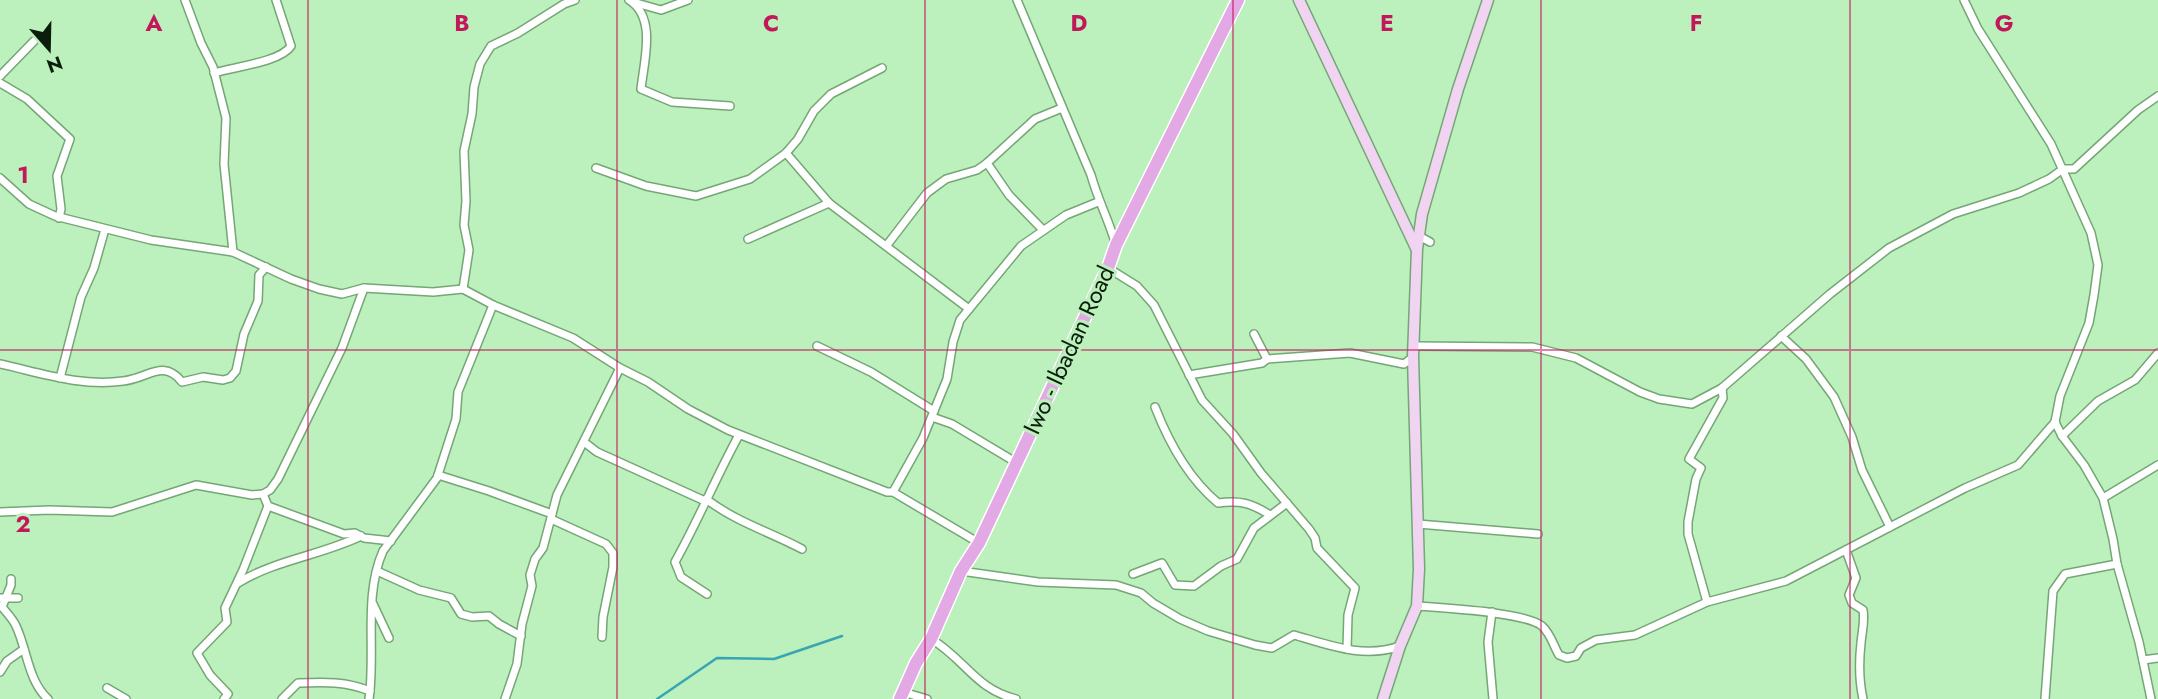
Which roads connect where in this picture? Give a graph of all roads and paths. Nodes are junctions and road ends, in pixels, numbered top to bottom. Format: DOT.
graph roads {
  1 [pos="186,0"];
  2 [pos="276,0"];
  3 [pos="575,0"];
  4 [pos="688,0"];
  5 [pos="1017,0"];
  6 [pos="1238,0"];
  7 [pos="1300,0"];
  8 [pos="1488,0"];
  9 [pos="1964,0"];
  10 [pos="630,1"];
  11 [pos="34,41"];
  12 [pos="882,68"];
  13 [pos="1,72"];
  14 [pos="215,73"];
  15 [pos="0,83"];
  16 [pos="2158,96"];
  17 [pos="730,106"];
  18 [pos="1062,108"];
  19 [pos="786,153"];
  20 [pos="987,163"];
  21 [pos="596,168"];
  22 [pos="2063,169"];
  23 [pos="0,178"];
  24 [pos="0,187"];
  25 [pos="10,187"];
  26 [pos="1098,202"];
  27 [pos="829,203"];
  28 [pos="60,218"];
  29 [pos="105,229"];
  30 [pos="1043,230"];
  31 [pos="1419,236"];
  32 [pos="748,239"];
  33 [pos="1430,242"];
  34 [pos="887,245"];
  35 [pos="1116,245"];
  36 [pos="1417,250"];
  37 [pos="233,252"];
  38 [pos="266,267"];
  39 [pos="1108,268"];
  40 [pos="364,288"];
  41 [pos="463,289"];
  42 [pos="493,305"];
  43 [pos="969,309"];
  44 [pos="1254,334"];
  45 [pos="1781,336"];
  46 [pos="817,346"];
  47 [pos="1414,351"];
  48 [pos="2158,353"];
  49 [pos="1267,359"];
  50 [pos="0,364"];
  51 [pos="620,368"];
  52 [pos="1189,375"];
  53 [pos="60,377"];
  54 [pos="1721,388"];
  55 [pos="1155,407"];
  56 [pos="933,414"];
  57 [pos="2055,422"];
  58 [pos="739,435"];
  59 [pos="2062,436"];
  60 [pos="584,442"];
  61 [pos="1017,463"];
  62 [pos="2158,464"];
  63 [pos="438,475"];
  64 [pos="893,492"];
  65 [pos="263,494"];
  66 [pos="2102,498"];
  67 [pos="706,500"];
  68 [pos="1287,503"];
  69 [pos="268,506"];
  70 [pos="0,512"];
  71 [pos="1270,515"];
  72 [pos="551,517"];
  73 [pos="1418,524"];
  74 [pos="1890,527"];
  75 [pos="1538,534"];
  76 [pos="361,536"];
  77 [pos="391,541"];
  78 [pos="979,542"];
  79 [pos="802,549"];
  80 [pos="1846,550"];
  81 [pos="2116,564"];
  82 [pos="377,571"];
  83 [pos="961,571"];
  84 [pos="1133,574"];
  85 [pos="10,579"];
  86 [pos="236,584"];
  87 [pos="707,594"];
  88 [pos="2,598"];
  89 [pos="18,598"];
  90 [pos="373,603"];
  91 [pos="1707,603"];
  92 [pos="1417,606"];
  93 [pos="1492,612"];
  94 [pos="521,636"];
  95 [pos="602,637"];
  96 [pos="389,638"];
  97 [pos="931,639"];
  98 [pos="1400,646"];
  99 [pos="24,649"];
  100 [pos="1347,649"];
  101 [pos="2158,658"];
  102 [pos="2143,660"];
  103 [pos="0,672"];
  104 [pos="107,688"];
  105 [pos="370,695"];
  106 [pos="902,695"];
  107 [pos="998,697"];
  108 [pos="48,699"];
  109 [pos="126,699"];
  110 [pos="223,699"];
  111 [pos="282,699"];
  112 [pos="505,699"];
  113 [pos="927,699"];
  114 [pos="1016,699"];
  115 [pos="1383,699"];
  116 [pos="1493,699"];
  117 [pos="1863,699"];
  118 [pos="2045,699"];
  119 [pos="2151,699"];
  1 -- 14 [label="street"];
  2 -- 14 [label="street"];
  3 -- 41 [label="street"];
  4 -- 10 [label="street"];
  5 -- 18 [label="street"];
  6 -- 35 [label="main road, Iwo - Ibadan Road"];
  7 -- 36 [label="street"];
  8 -- 31 [label="street"];
  9 -- 22 [label="street"];
  10 -- 17 [label="street"];
  11 -- 13 [label="street"];
  12 -- 19 [label="street"];
  14 -- 37 [label="street"];
  15 -- 28 [label="street"];
  16 -- 22 [label="street"];
  18 -- 20 [label="street"];
  18 -- 26 [label="street"];
  19 -- 21 [label="street"];
  19 -- 27 [label="street"];
  20 -- 30 [label="street"];
  20 -- 34 [label="street"];
  22 -- 45 [label="street"];
  22 -- 57 [label="street"];
  23 -- 25 [label="street"];
  24 -- 25 [label="street"];
  25 -- 28 [label="street"];
  26 -- 30 [label="street"];
  26 -- 35 [label="street"];
  27 -- 32 [label="street"];
  27 -- 34 [label="street"];
  28 -- 29 [label="street"];
  29 -- 37 [label="street"];
  29 -- 53 [label="street"];
  30 -- 43 [label="street"];
  31 -- 33 [label="street"];
  31 -- 36 [label="street"];
  34 -- 43 [label="street"];
  35 -- 39 [label="main road, Iwo - Ibadan Road"];
  36 -- 47 [label="street"];
  37 -- 38 [label="street"];
  38 -- 40 [label="street"];
  38 -- 53 [label="street"];
  39 -- 52 [label="street"];
  39 -- 61 [label="main road, Iwo - Ibadan Road"];
  40 -- 41 [label="street"];
  40 -- 65 [label="street"];
  41 -- 42 [label="street"];
  42 -- 51 [label="street"];
  42 -- 63 [label="street"];
  43 -- 56 [label="street"];
  44 -- 49 [label="street"];
  45 -- 54 [label="street"];
  45 -- 74 [label="street"];
  46 -- 56 [label="street"];
  47 -- 49 [label="street"];
  47 -- 54 [label="street"];
  47 -- 73 [label="street"];
  48 -- 59 [label="street"];
  49 -- 52 [label="street"];
  50 -- 53 [label="street"];
  51 -- 58 [label="street"];
  51 -- 60 [label="street"];
  52 -- 68 [label="street"];
  54 -- 91 [label="street"];
  55 -- 71 [label="street"];
  56 -- 61 [label="street"];
  56 -- 64 [label="street"];
  57 -- 59 [label="street"];
  57 -- 74 [label="street"];
  58 -- 64 [label="street"];
  58 -- 67 [label="street"];
  59 -- 66 [label="street"];
  60 -- 67 [label="street"];
  60 -- 72 [label="street"];
  61 -- 78 [label="main road, Iwo - Ibadan Road"];
  62 -- 66 [label="street"];
  63 -- 72 [label="street"];
  63 -- 77 [label="street"];
  64 -- 78 [label="street"];
  65 -- 69 [label="street"];
  65 -- 70 [label="street"];
  66 -- 81 [label="street"];
  67 -- 79 [label="street"];
  67 -- 87 [label="street"];
  68 -- 71 [label="street"];
  68 -- 100 [label="street"];
  69 -- 76 [label="street"];
  69 -- 86 [label="street"];
  71 -- 84 [label="street"];
  72 -- 94 [label="street"];
  72 -- 95 [label="street"];
  73 -- 75 [label="street"];
  73 -- 92 [label="street"];
  74 -- 80 [label="street"];
  76 -- 77 [label="street"];
  76 -- 86 [label="street"];
  77 -- 82 [label="street"];
  78 -- 83 [label="main road, Iwo - Ibadan Road"];
  80 -- 91 [label="street"];
  80 -- 117 [label="street"];
  81 -- 102 [label="street"];
  81 -- 118 [label="street"];
  82 -- 90 [label="street"];
  82 -- 94 [label="street"];
  83 -- 97 [label="main road, Iwo - Ibadan Road"];
  83 -- 100 [label="street"];
  85 -- 88 [label="street"];
  86 -- 110 [label="street"];
  88 -- 89 [label="street"];
  88 -- 99 [label="street"];
  90 -- 96 [label="street"];
  90 -- 105 [label="street"];
  91 -- 93 [label="street"];
  92 -- 93 [label="street"];
  92 -- 98 [label="street"];
  93 -- 116 [label="street"];
  94 -- 112 [label="street"];
  97 -- 106 [label="main road, Iwo - Ibadan Road"];
  97 -- 107 [label="street"];
  98 -- 100 [label="street"];
  98 -- 115 [label="street"];
  99 -- 103 [label="street"];
  99 -- 108 [label="street"];
  101 -- 102 [label="street"];
  102 -- 119 [label="street"];
  104 -- 109 [label="street"];
  105 -- 111 [label="street"];
  106 -- 113 [label="street"];
  107 -- 114 [label="street"];
}
